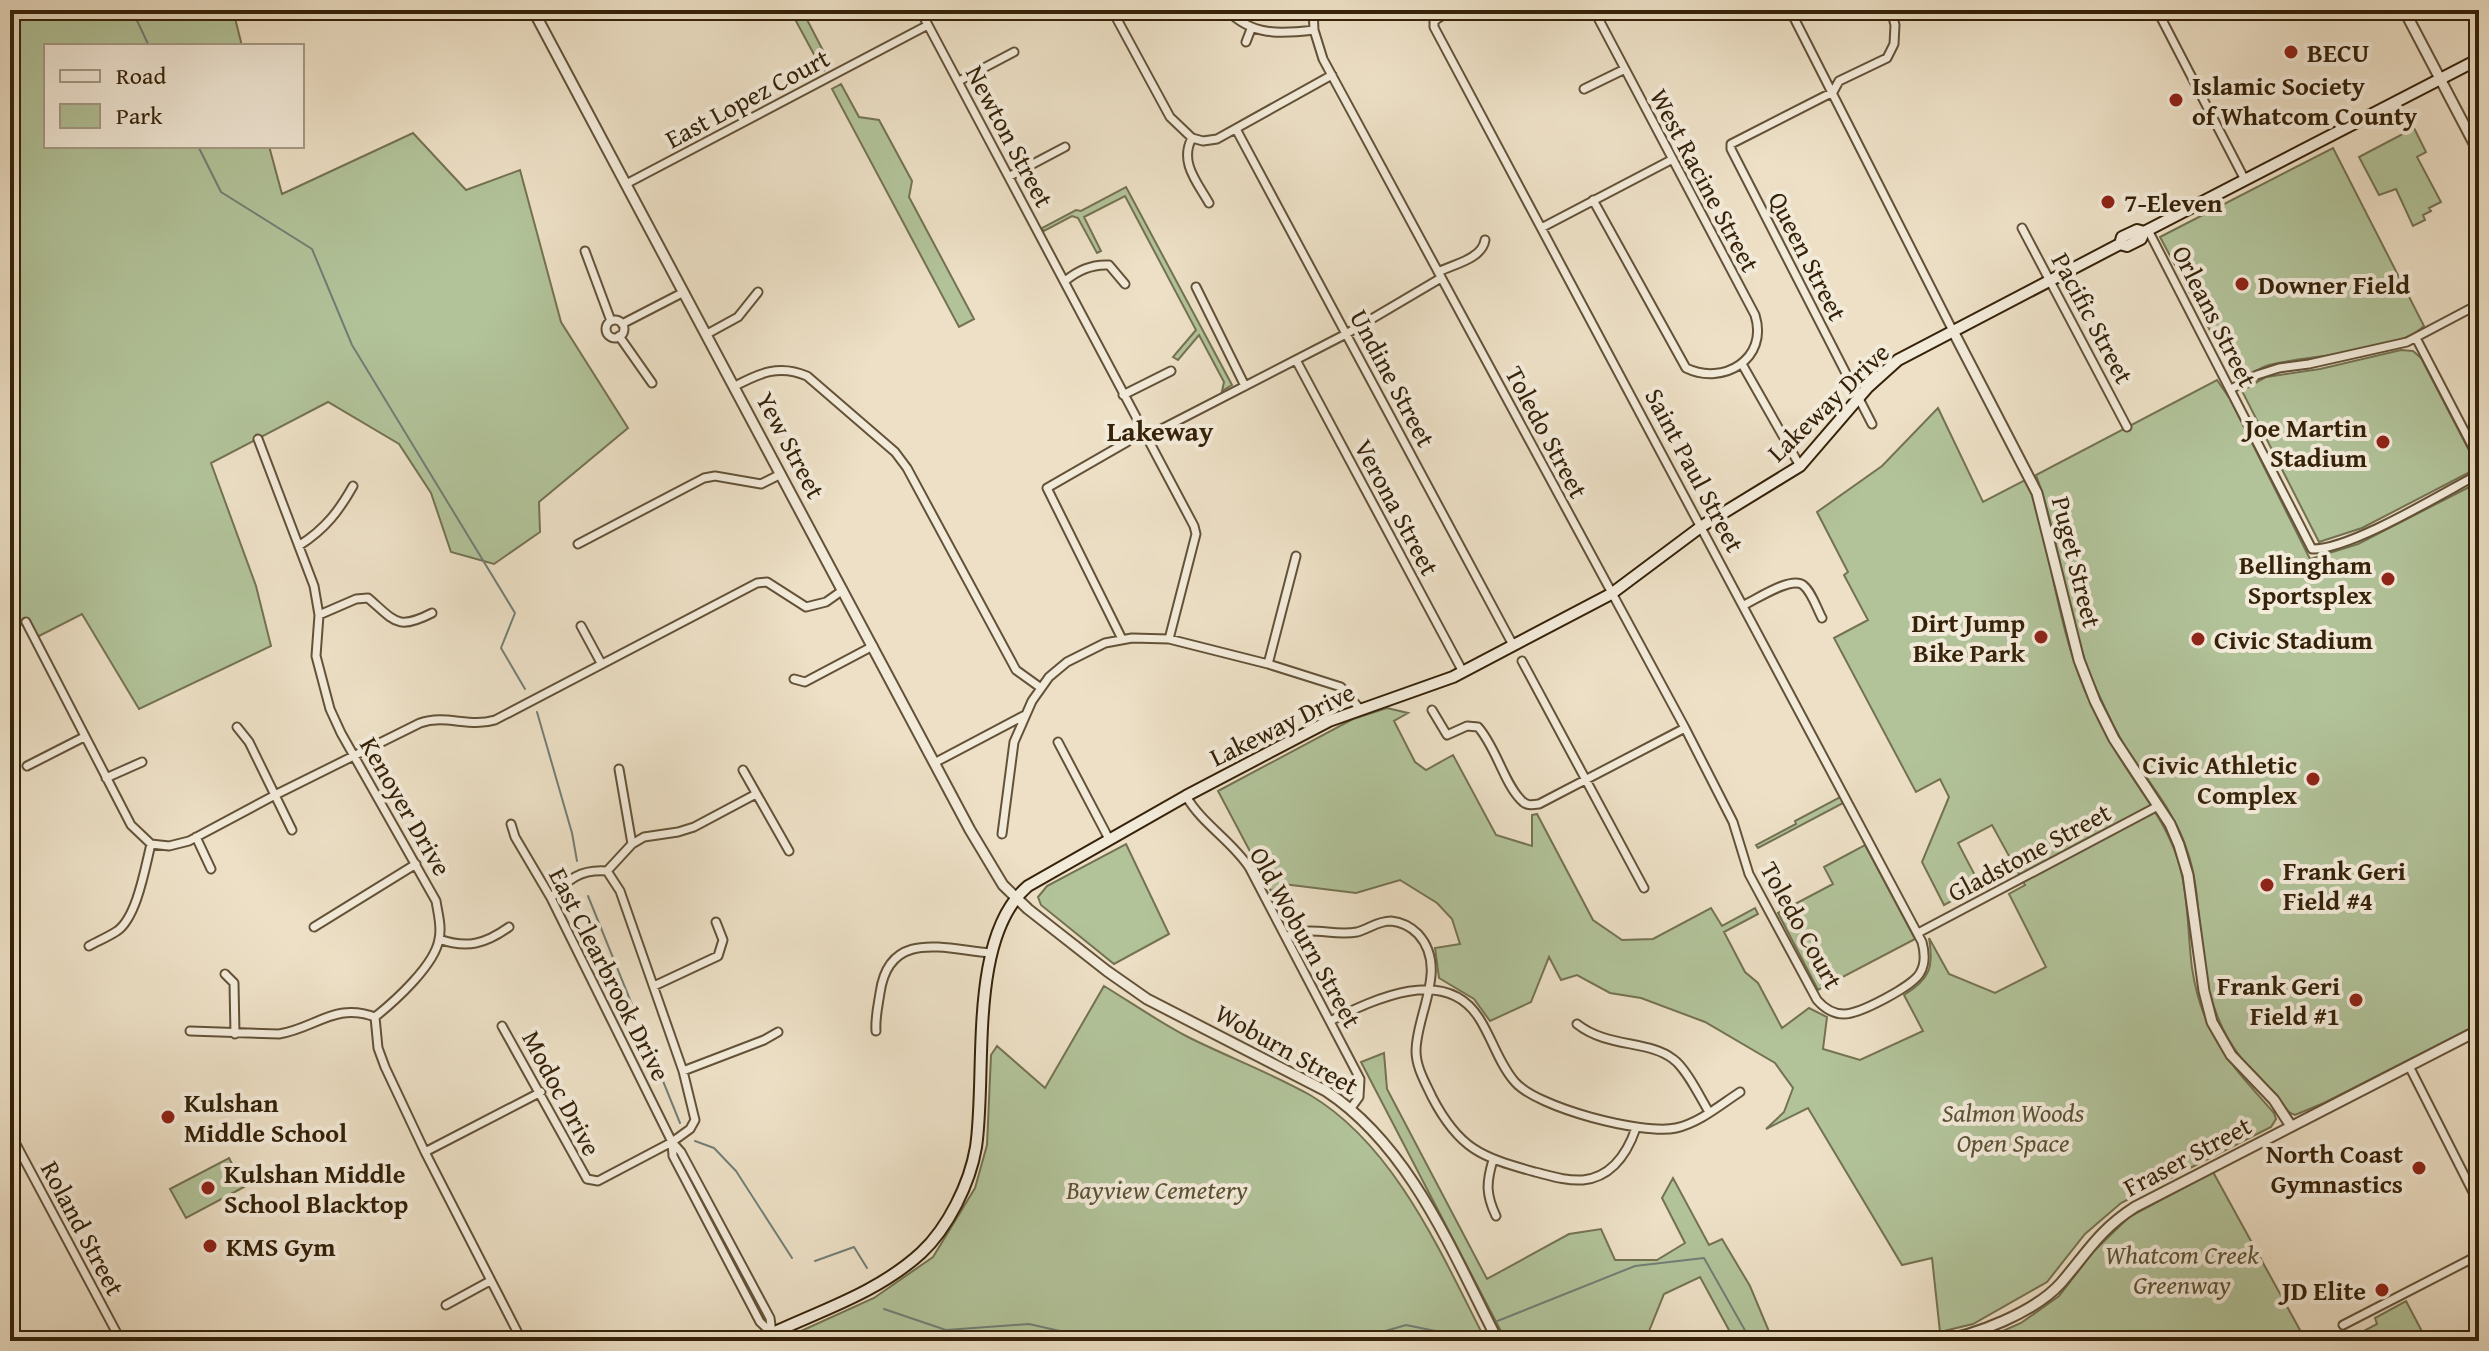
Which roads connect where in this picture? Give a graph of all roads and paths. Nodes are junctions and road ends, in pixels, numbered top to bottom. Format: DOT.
graph roads {
  1 [pos="533,10"];
  2 [pos="920,10"];
  3 [pos="1112,10"];
  4 [pos="1227,10"];
  5 [pos="1313,10"];
  6 [pos="1451,10"];
  7 [pos="1790,10"];
  8 [pos="1891,10"];
  9 [pos="2157,10"];
  10 [pos="2404,10"];
  11 [pos="1597,16"];
  12 [pos="928,25"];
  13 [pos="1251,29"];
  14 [pos="1314,30"];
  15 [pos="1246,42"];
  16 [pos="1014,52"];
  17 [pos="2479,59"];
  18 [pos="1623,70"];
  19 [pos="1332,75"];
  20 [pos="2440,79"];
  21 [pos="959,81"];
  22 [pos="1584,89"];
  23 [pos="1833,92"];
  24 [pos="1236,129"];
  25 [pos="1192,138"];
  26 [pos="1065,147"];
  27 [pos="2479,153"];
  28 [pos="1671,160"];
  29 [pos="1010,176"];
  30 [pos="2245,180"];
  31 [pos="626,184"];
  32 [pos="1593,200"];
  33 [pos="1209,203"];
  34 [pos="1543,227"];
  35 [pos="2022,228"];
  36 [pos="2146,231"];
  37 [pos="1485,240"];
  38 [pos="585,251"];
  39 [pos="1440,275"];
  40 [pos="2050,280"];
  41 [pos="1065,281"];
  42 [pos="1125,284"];
  43 [pos="1196,287"];
  44 [pos="684,292"];
  45 [pos="758,292"];
  46 [pos="2479,304"];
  47 [pos="611,321"];
  48 [pos="622,324"];
  49 [pos="1953,331"];
  50 [pos="707,334"];
  51 [pos="1346,334"];
  52 [pos="619,336"];
  53 [pos="2416,338"];
  54 [pos="1296,360"];
  55 [pos="1742,364"];
  56 [pos="1171,371"];
  57 [pos="652,383"];
  58 [pos="735,386"];
  59 [pos="1245,386"];
  60 [pos="2231,389"];
  61 [pos="1123,395"];
  62 [pos="1858,398"];
  63 [pos="1872,424"];
  64 [pos="2127,427"];
  65 [pos="1146,437"];
  66 [pos="258,439"];
  67 [pos="1127,442"];
  68 [pos="2479,459"];
  69 [pos="1800,466"];
  70 [pos="781,474"];
  71 [pos="2479,474"];
  72 [pos="353,486"];
  73 [pos="1702,526"];
  74 [pos="578,544"];
  75 [pos="300,545"];
  76 [pos="1296,556"];
  77 [pos="843,590"];
  78 [pos="1611,594"];
  79 [pos="1744,605"];
  80 [pos="432,613"];
  81 [pos="319,615"];
  82 [pos="1822,618"];
  83 [pos="26,622"];
  84 [pos="581,626"];
  85 [pos="1122,639"];
  86 [pos="1169,639"];
  87 [pos="1513,645"];
  88 [pos="873,646"];
  89 [pos="1522,661"];
  90 [pos="601,663"];
  91 [pos="1268,664"];
  92 [pos="1463,672"];
  93 [pos="794,679"];
  94 [pos="1041,688"];
  95 [pos="1360,709"];
  96 [pos="1432,710"];
  97 [pos="1025,715"];
  98 [pos="237,727"];
  99 [pos="1685,728"];
  100 [pos="84,737"];
  101 [pos="1058,742"];
  102 [pos="354,756"];
  103 [pos="142,762"];
  104 [pos="936,762"];
  105 [pos="27,766"];
  106 [pos="619,769"];
  107 [pos="743,770"];
  108 [pos="106,778"];
  109 [pos="1585,781"];
  110 [pos="277,794"];
  111 [pos="756,794"];
  112 [pos="1186,796"];
  113 [pos="2158,806"];
  114 [pos="511,824"];
  115 [pos="292,830"];
  116 [pos="1002,834"];
  117 [pos="196,837"];
  118 [pos="1109,839"];
  119 [pos="151,844"];
  120 [pos="632,844"];
  121 [pos="789,851"];
  122 [pos="1742,854"];
  123 [pos="416,864"];
  124 [pos="211,869"];
  125 [pos="607,871"];
  126 [pos="1644,888"];
  127 [pos="1015,897"];
  128 [pos="551,898"];
  129 [pos="716,922"];
  130 [pos="314,927"];
  131 [pos="509,927"];
  132 [pos="1918,933"];
  133 [pos="1286,937"];
  134 [pos="439,939"];
  135 [pos="89,946"];
  136 [pos="990,953"];
  137 [pos="225,974"];
  138 [pos="654,986"];
  139 [pos="1430,990"];
  140 [pos="375,1017"];
  141 [pos="1330,1021"];
  142 [pos="1577,1024"];
  143 [pos="502,1026"];
  144 [pos="2479,1030"];
  145 [pos="190,1031"];
  146 [pos="876,1031"];
  147 [pos="778,1032"];
  148 [pos="235,1034"];
  149 [pos="2409,1066"];
  150 [pos="683,1071"];
  151 [pos="541,1092"];
  152 [pos="1740,1092"];
  153 [pos="1351,1108"];
  154 [pos="1709,1112"];
  155 [pos="2291,1126"];
  156 [pos="1636,1128"];
  157 [pos="10,1133"];
  158 [pos="672,1142"];
  159 [pos="425,1152"];
  160 [pos="1493,1160"];
  161 [pos="2479,1204"];
  162 [pos="1496,1216"];
  163 [pos="2479,1255"];
  164 [pos="490,1281"];
  165 [pos="446,1305"];
  166 [pos="2343,1325"];
  167 [pos="772,1333"];
  168 [pos="121,1341"];
  169 [pos="522,1341"];
  170 [pos="756,1341"];
  171 [pos="1498,1341"];
  172 [pos="1937,1341"];
  1 -- 31 [label="street, Yew Street"];
  2 -- 12 [label="street, Newton Street"];
  3 -- 25 [label="street"];
  4 -- 13 [label="street"];
  5 -- 14 [label="street, Toledo Street"];
  6 -- 34 [label="street, Saint Paul Street"];
  7 -- 23 [label="street, Puget Street"];
  8 -- 23 [label="street"];
  9 -- 30 [label="street"];
  10 -- 20 [label="street"];
  11 -- 18 [label="street, West Racine Street"];
  12 -- 21 [label="street, Newton Street"];
  12 -- 31 [label="street, East Lopez Court"];
  13 -- 14 [label="street"];
  13 -- 15 [label="street"];
  14 -- 19 [label="street, Toledo Street"];
  16 -- 21 [label="street"];
  17 -- 20 [label="main road, Lakeway Drive"];
  18 -- 22 [label="street"];
  18 -- 28 [label="street, West Racine Street"];
  19 -- 24 [label="street"];
  19 -- 39 [label="street, Toledo Street"];
  20 -- 27 [label="street"];
  20 -- 30 [label="main road, Lakeway Drive"];
  21 -- 29 [label="street, Newton Street"];
  23 -- 49 [label="street, Puget Street"];
  23 -- 62 [label="street, Queen Street"];
  24 -- 25 [label="street"];
  24 -- 51 [label="street, Undine Street"];
  25 -- 33 [label="street"];
  26 -- 29 [label="street"];
  28 -- 32 [label="street"];
  28 -- 55 [label="street, West Racine Street"];
  29 -- 41 [label="street, Newton Street"];
  30 -- 36 [label="main road, Lakeway Drive"];
  31 -- 44 [label="street, Yew Street"];
  32 -- 34 [label="street"];
  32 -- 55 [label="street"];
  34 -- 73 [label="street, Saint Paul Street"];
  35 -- 40 [label="street, Pacific Street"];
  36 -- 40 [label="main road, Lakeway Drive"];
  36 -- 60 [label="street, Orleans Street"];
  37 -- 39 [label="street"];
  38 -- 47 [label="street"];
  39 -- 51 [label="street"];
  39 -- 78 [label="street, Toledo Street"];
  40 -- 49 [label="main road, Lakeway Drive"];
  40 -- 64 [label="street, Pacific Street"];
  41 -- 42 [label="street"];
  41 -- 61 [label="street, Newton Street"];
  43 -- 59 [label="street"];
  44 -- 48 [label="street"];
  44 -- 50 [label="street, Yew Street"];
  45 -- 50 [label="street"];
  46 -- 53 [label="street"];
  47 -- 48 [label="street"];
  47 -- 52 [label="street"];
  48 -- 52 [label="street"];
  49 -- 62 [label="main road, Lakeway Drive"];
  49 -- 113 [label="street, Puget Street"];
  50 -- 58 [label="street, Yew Street"];
  51 -- 54 [label="street"];
  51 -- 87 [label="street, Undine Street"];
  52 -- 57 [label="street"];
  53 -- 60 [label="street"];
  53 -- 68 [label="street"];
  54 -- 59 [label="street"];
  54 -- 92 [label="street, Verona Street"];
  55 -- 69 [label="street"];
  56 -- 61 [label="street"];
  58 -- 70 [label="street, Yew Street"];
  58 -- 94 [label="street"];
  59 -- 65 [label="street"];
  60 -- 71 [label="street, Orleans Street"];
  61 -- 65 [label="street, Newton Street"];
  62 -- 63 [label="street, Queen Street"];
  62 -- 69 [label="main road, Lakeway Drive"];
  65 -- 86 [label="street, Newton Street"];
  66 -- 75 [label="street, Kenoyer Drive"];
  67 -- 85 [label="street"];
  69 -- 73 [label="main road, Lakeway Drive"];
  70 -- 74 [label="street"];
  70 -- 77 [label="street, Yew Street"];
  72 -- 75 [label="street"];
  73 -- 78 [label="main road, Lakeway Drive"];
  73 -- 79 [label="street, Saint Paul Street"];
  75 -- 81 [label="street, Kenoyer Drive"];
  76 -- 91 [label="street"];
  77 -- 88 [label="street, Yew Street"];
  77 -- 90 [label="street"];
  78 -- 87 [label="main road, Lakeway Drive"];
  78 -- 99 [label="street, Toledo Street"];
  79 -- 82 [label="street"];
  79 -- 132 [label="street, Saint Paul Street"];
  80 -- 81 [label="street"];
  81 -- 102 [label="street, Kenoyer Drive"];
  83 -- 100 [label="street"];
  84 -- 90 [label="street"];
  85 -- 86 [label="street"];
  85 -- 94 [label="street"];
  86 -- 91 [label="street"];
  87 -- 92 [label="main road, Lakeway Drive"];
  88 -- 93 [label="street"];
  88 -- 104 [label="street, Yew Street"];
  89 -- 109 [label="street"];
  90 -- 102 [label="street"];
  91 -- 95 [label="street"];
  92 -- 95 [label="main road, Lakeway Drive"];
  94 -- 97 [label="street"];
  95 -- 112 [label="main road, Lakeway Drive"];
  96 -- 109 [label="street"];
  97 -- 104 [label="street"];
  97 -- 116 [label="street"];
  98 -- 110 [label="street"];
  99 -- 109 [label="street"];
  99 -- 122 [label="street, Toledo Street"];
  100 -- 105 [label="street"];
  100 -- 108 [label="street"];
  101 -- 118 [label="street"];
  102 -- 110 [label="street"];
  102 -- 123 [label="street, Kenoyer Drive"];
  103 -- 108 [label="street"];
  104 -- 127 [label="street, Yew Street"];
  106 -- 120 [label="street"];
  107 -- 111 [label="street"];
  108 -- 119 [label="street"];
  109 -- 126 [label="street"];
  110 -- 115 [label="street"];
  110 -- 117 [label="street"];
  111 -- 120 [label="street"];
  111 -- 121 [label="street"];
  112 -- 118 [label="main road, Lakeway Drive"];
  112 -- 133 [label="street, Old Woburn Street"];
  113 -- 132 [label="street, Gladstone Street"];
  113 -- 155 [label="street, Puget Street"];
  114 -- 128 [label="street, East Clearbrook Drive"];
  117 -- 119 [label="street"];
  117 -- 124 [label="street"];
  118 -- 127 [label="main road, Lakeway Drive"];
  119 -- 135 [label="street"];
  120 -- 125 [label="street"];
  122 -- 132 [label="street, Toledo Court"];
  123 -- 130 [label="street"];
  123 -- 134 [label="street, Kenoyer Drive"];
  125 -- 128 [label="street"];
  125 -- 138 [label="street"];
  127 -- 136 [label="main road, Lakeway Drive"];
  127 -- 153 [label="street, Woburn Street"];
  128 -- 158 [label="street, East Clearbrook Drive"];
  129 -- 138 [label="street"];
  131 -- 134 [label="street"];
  133 -- 139 [label="street"];
  133 -- 141 [label="street, Old Woburn Street"];
  134 -- 140 [label="street"];
  136 -- 146 [label="street"];
  136 -- 167 [label="main road, Lakeway Drive"];
  137 -- 148 [label="street"];
  138 -- 150 [label="street"];
  139 -- 141 [label="street"];
  139 -- 156 [label="street"];
  139 -- 160 [label="street"];
  140 -- 148 [label="street"];
  140 -- 159 [label="street"];
  141 -- 153 [label="street, Old Woburn Street"];
  142 -- 154 [label="street"];
  143 -- 151 [label="street, Modoc Drive"];
  144 -- 149 [label="street, Fraser Street"];
  145 -- 148 [label="street"];
  147 -- 150 [label="street"];
  149 -- 155 [label="street, Fraser Street"];
  149 -- 161 [label="street"];
  150 -- 158 [label="street"];
  151 -- 158 [label="street, Modoc Drive"];
  151 -- 159 [label="street"];
  152 -- 154 [label="street"];
  153 -- 171 [label="street, Woburn Street"];
  154 -- 156 [label="street"];
  155 -- 172 [label="street, Fraser Street"];
  156 -- 160 [label="street"];
  157 -- 168 [label="street, Roland Street"];
  158 -- 167 [label="street, East Clearbrook Drive"];
  159 -- 164 [label="street"];
  160 -- 162 [label="street"];
  163 -- 166 [label="street"];
  164 -- 165 [label="street"];
  164 -- 169 [label="street"];
  167 -- 170 [label="main road, Lakeway Drive"];
}
